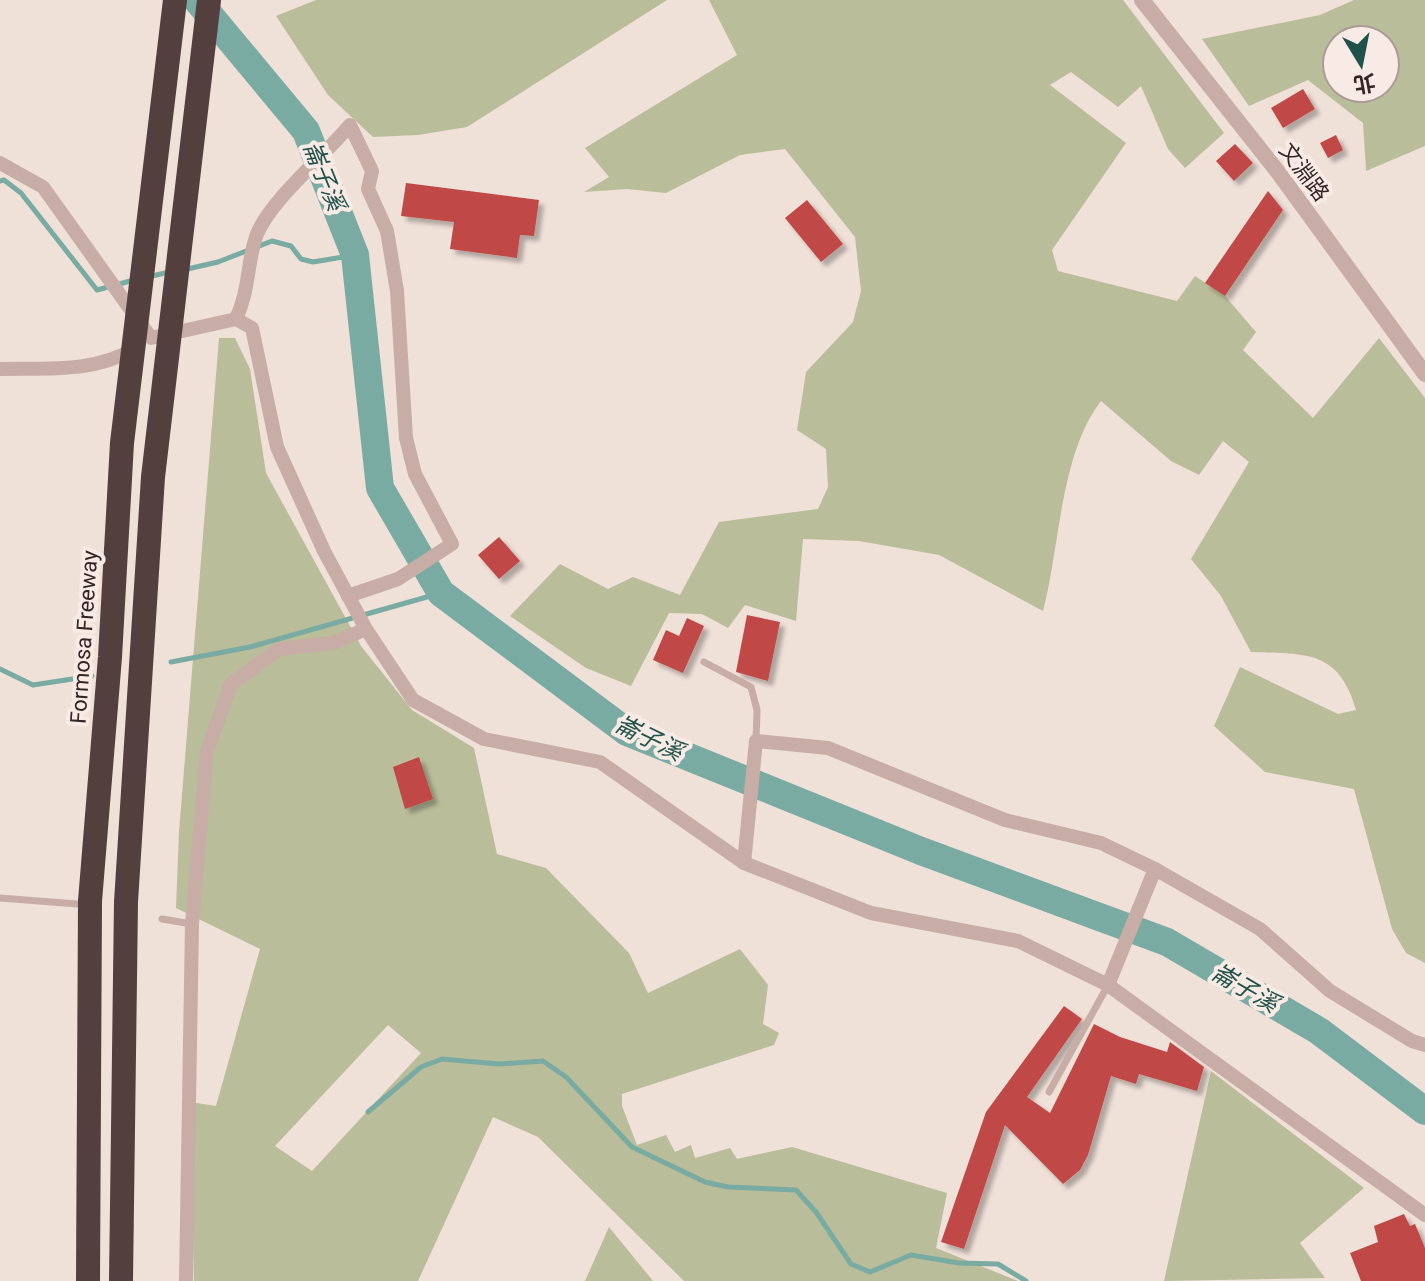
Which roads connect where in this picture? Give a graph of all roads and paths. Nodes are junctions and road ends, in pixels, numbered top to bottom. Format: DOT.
graph roads {
  1 [pos="175,0"];
  2 [pos="209,0"];
  3 [pos="1142,0"];
  4 [pos="0,163"];
  5 [pos="236,319"];
  6 [pos="151,338"];
  7 [pos="0,369"];
  8 [pos="1425,374"];
  9 [pos="348,596"];
  10 [pos="366,629"];
  11 [pos="704,662"];
  12 [pos="756,741"];
  13 [pos="744,863"];
  14 [pos="1155,869"];
  15 [pos="0,898"];
  16 [pos="77,904"];
  17 [pos="162,919"];
  18 [pos="192,924"];
  19 [pos="1108,985"];
  20 [pos="1425,1045"];
  21 [pos="1049,1092"];
  22 [pos="1425,1215"];
  23 [pos="88,1281"];
  24 [pos="121,1281"];
  25 [pos="186,1281"];
  1 -- 23 [label="highway, Formosa Freeway"];
  2 -- 24 [label="highway"];
  3 -- 8 [label="street, 文淵路"];
  4 -- 6 [label="street"];
  5 -- 6 [label="street"];
  5 -- 9 [label="street"];
  5 -- 9 [label="street"];
  6 -- 7 [label="street"];
  9 -- 10 [label="street"];
  10 -- 13 [label="street"];
  10 -- 18 [label="street"];
  11 -- 12 [label="lane"];
  12 -- 13 [label="street"];
  12 -- 14 [label="street"];
  13 -- 19 [label="street"];
  14 -- 19 [label="street"];
  14 -- 20 [label="street"];
  15 -- 16 [label="lane"];
  17 -- 18 [label="lane"];
  18 -- 25 [label="street"];
  19 -- 21 [label="lane"];
  19 -- 22 [label="street"];
}
